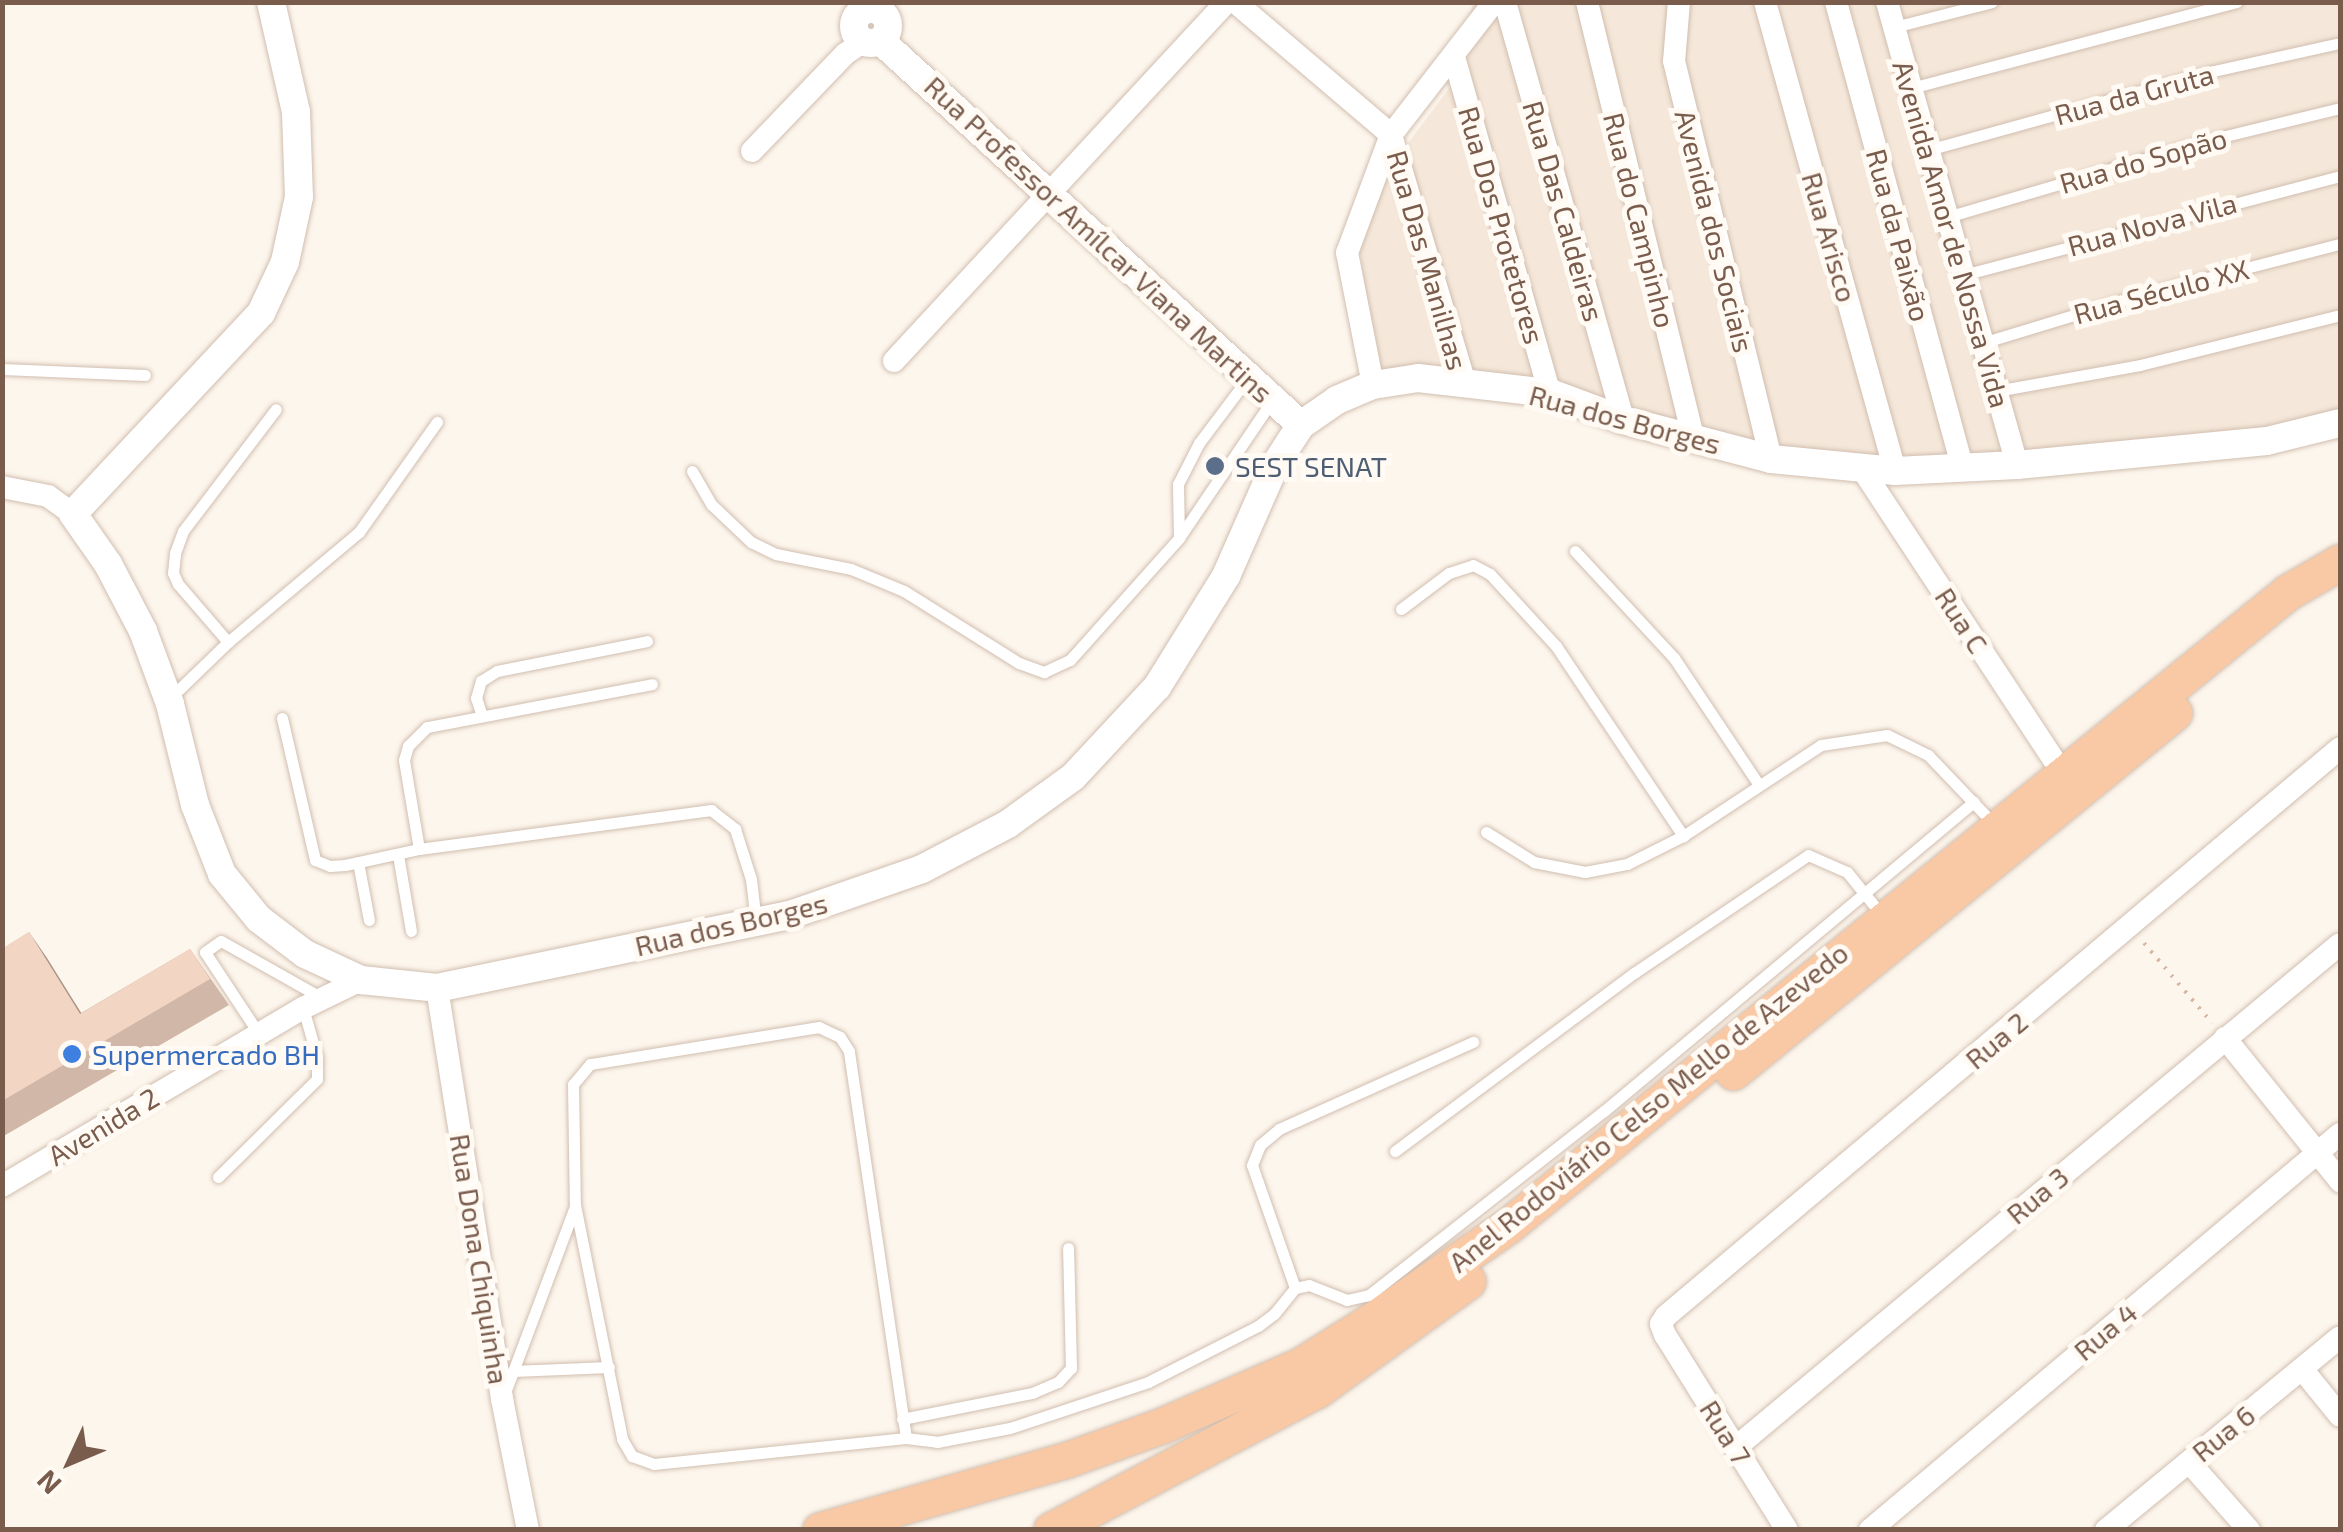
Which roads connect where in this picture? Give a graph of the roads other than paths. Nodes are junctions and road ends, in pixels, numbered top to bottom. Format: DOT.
graph roads {
  1 [pos="271,2"];
  2 [pos="1226,2"];
  3 [pos="1234,2"];
  4 [pos="1494,2"];
  5 [pos="1505,2"];
  6 [pos="1587,2"];
  7 [pos="1680,2"];
  8 [pos="1765,2"];
  9 [pos="1836,2"];
  10 [pos="1887,2"];
  11 [pos="1992,2"];
  12 [pos="2237,2"];
  13 [pos="1894,27"];
  14 [pos="876,29"];
  15 [pos="2340,43"];
  16 [pos="1454,57"];
  17 [pos="1911,88"];
  18 [pos="2340,108"];
  19 [pos="1391,135"];
  20 [pos="752,150"];
  21 [pos="1928,150"];
  22 [pos="2340,176"];
  23 [pos="1048,192"];
  24 [pos="1947,217"];
  25 [pos="2340,244"];
  26 [pos="1963,275"];
  27 [pos="2340,315"];
  28 [pos="1982,342"];
  29 [pos="894,361"];
  30 [pos="2,369"];
  31 [pos="145,376"];
  32 [pos="1249,377"];
  33 [pos="1464,384"];
  34 [pos="1373,385"];
  35 [pos="1996,391"];
  36 [pos="1550,394"];
  37 [pos="1273,399"];
  38 [pos="276,409"];
  39 [pos="1622,420"];
  40 [pos="437,422"];
  41 [pos="2340,423"];
  42 [pos="1301,425"];
  43 [pos="1693,438"];
  44 [pos="1771,459"];
  45 [pos="2017,465"];
  46 [pos="1962,467"];
  47 [pos="1862,468"];
  48 [pos="1895,470"];
  49 [pos="692,471"];
  50 [pos="2,487"];
  51 [pos="73,514"];
  52 [pos="1179,538"];
  53 [pos="1575,551"];
  54 [pos="2340,562"];
  55 [pos="2340,585"];
  56 [pos="1401,609"];
  57 [pos="647,641"];
  58 [pos="228,642"];
  59 [pos="652,684"];
  60 [pos="169,699"];
  61 [pos="482,716"];
  62 [pos="282,718"];
  63 [pos="2340,748"];
  64 [pos="2062,772"];
  65 [pos="1759,785"];
  66 [pos="1985,814"];
  67 [pos="1486,832"];
  68 [pos="1683,836"];
  69 [pos="419,850"];
  70 [pos="398,855"];
  71 [pos="358,862"];
  72 [pos="1875,907"];
  73 [pos="369,920"];
  74 [pos="756,922"];
  75 [pos="411,931"];
  76 [pos="2340,944"];
  77 [pos="361,980"];
  78 [pos="437,988"];
  79 [pos="312,1003"];
  80 [pos="259,1034"];
  81 [pos="2225,1038"];
  82 [pos="1473,1042"];
  83 [pos="2340,1134"];
  84 [pos="1395,1151"];
  85 [pos="2318,1152"];
  86 [pos="218,1177"];
  87 [pos="2340,1181"];
  88 [pos="2,1186"];
  89 [pos="575,1205"];
  90 [pos="1068,1248"];
  91 [pos="1295,1288"];
  92 [pos="1665,1335"];
  93 [pos="2340,1337"];
  94 [pos="609,1367"];
  95 [pos="2302,1369"];
  96 [pos="513,1371"];
  97 [pos="502,1398"];
  98 [pos="2340,1416"];
  99 [pos="902,1419"];
  100 [pos="906,1438"];
  101 [pos="1735,1448"];
  102 [pos="2189,1462"];
  103 [pos="528,1530"];
  104 [pos="820,1530"];
  105 [pos="1051,1530"];
  106 [pos="1787,1530"];
  107 [pos="1870,1530"];
  108 [pos="2106,1530"];
  109 [pos="2248,1530"];
  1 -- 51 [label="street"];
  2 -- 23 [label="street"];
  3 -- 19 [label="street"];
  4 -- 16 [label="street"];
  5 -- 39 [label="street, Rua Das Caldeiras"];
  6 -- 43 [label="street, Rua do Campinho"];
  7 -- 44 [label="street, Avenida dos Sociais"];
  8 -- 48 [label="street, Rua Arisco"];
  9 -- 46 [label="street, Rua da Paixão"];
  10 -- 13 [label="street, Avenida Amor de Nossa Vida"];
  11 -- 13 [label="lane"];
  12 -- 17 [label="lane"];
  13 -- 17 [label="street, Avenida Amor de Nossa Vida"];
  14 -- 20 [label="street"];
  14 -- 23 [label="street, Rua Professor Amílcar Viana Martins"];
  15 -- 21 [label="lane, Rua da Gruta"];
  16 -- 19 [label="street"];
  16 -- 36 [label="street, Rua Dos Protetores"];
  17 -- 21 [label="street, Avenida Amor de Nossa Vida"];
  18 -- 24 [label="lane, Rua do Sopão"];
  19 -- 33 [label="street, Rua Das Manilhas"];
  19 -- 34 [label="street"];
  21 -- 24 [label="street, Avenida Amor de Nossa Vida"];
  22 -- 26 [label="lane, Rua Nova Vila"];
  23 -- 29 [label="street"];
  23 -- 32 [label="street, Rua Professor Amílcar Viana Martins"];
  24 -- 26 [label="street, Avenida Amor de Nossa Vida"];
  25 -- 28 [label="lane, Rua Século XX"];
  26 -- 28 [label="street, Avenida Amor de Nossa Vida"];
  27 -- 35 [label="lane"];
  28 -- 35 [label="street, Avenida Amor de Nossa Vida"];
  30 -- 31 [label="lane"];
  32 -- 37 [label="street, Rua Professor Amílcar Viana Martins"];
  32 -- 52 [label="lane"];
  33 -- 34 [label="street, Rua dos Borges"];
  33 -- 36 [label="street, Rua dos Borges"];
  34 -- 42 [label="street, Rua dos Borges"];
  35 -- 45 [label="street, Avenida Amor de Nossa Vida"];
  36 -- 39 [label="street, Rua dos Borges"];
  37 -- 42 [label="street, Rua Professor Amílcar Viana Martins"];
  37 -- 52 [label="lane"];
  38 -- 58 [label="lane"];
  39 -- 43 [label="street, Rua dos Borges"];
  40 -- 58 [label="lane"];
  41 -- 45 [label="street, Rua dos Borges"];
  42 -- 74 [label="street, Rua dos Borges"];
  43 -- 44 [label="street, Rua dos Borges"];
  44 -- 47 [label="street, Rua dos Borges"];
  45 -- 46 [label="street, Rua dos Borges"];
  46 -- 48 [label="street, Rua dos Borges"];
  47 -- 48 [label="street, Rua dos Borges"];
  47 -- 64 [label="street, Rua C"];
  49 -- 52 [label="lane"];
  50 -- 51 [label="street, Rua dos Borges"];
  51 -- 60 [label="street, Rua dos Borges"];
  53 -- 65 [label="lane"];
  54 -- 64 [label="highway, Anel Rodoviário Celso Mello de Azevedo"];
  55 -- 105 [label="highway, Anel Rodoviário Celso Mello de Azevedo"];
  56 -- 68 [label="lane"];
  57 -- 61 [label="lane"];
  58 -- 60 [label="lane"];
  59 -- 61 [label="lane"];
  60 -- 77 [label="street, Rua dos Borges"];
  61 -- 69 [label="lane"];
  62 -- 71 [label="lane"];
  63 -- 92 [label="street, Rua 2"];
  64 -- 66 [label="highway, Anel Rodoviário Celso Mello de Azevedo"];
  65 -- 66 [label="lane"];
  65 -- 68 [label="lane"];
  66 -- 72 [label="highway, Anel Rodoviário Celso Mello de Azevedo"];
  67 -- 68 [label="lane"];
  69 -- 70 [label="lane"];
  69 -- 74 [label="lane"];
  70 -- 71 [label="lane"];
  70 -- 75 [label="lane"];
  71 -- 73 [label="lane"];
  72 -- 84 [label="lane"];
  72 -- 91 [label="lane"];
  72 -- 104 [label="highway, Anel Rodoviário Celso Mello de Azevedo"];
  74 -- 78 [label="street, Rua dos Borges"];
  76 -- 81 [label="street, Rua 3"];
  77 -- 78 [label="street, Rua dos Borges"];
  77 -- 79 [label="street, Avenida 2"];
  78 -- 97 [label="street, Rua Dona Chiquinha"];
  79 -- 80 [label="street, Avenida 2"];
  79 -- 80 [label="lane"];
  79 -- 86 [label="lane"];
  80 -- 88 [label="street, Avenida 2"];
  81 -- 85 [label="street"];
  81 -- 101 [label="street, Rua 3"];
  82 -- 91 [label="lane"];
  83 -- 85 [label="street, Rua 4"];
  85 -- 87 [label="street"];
  85 -- 107 [label="street, Rua 4"];
  89 -- 94 [label="lane"];
  89 -- 96 [label="lane"];
  89 -- 99 [label="lane"];
  90 -- 99 [label="lane"];
  91 -- 100 [label="lane"];
  92 -- 101 [label="street, Rua 7"];
  93 -- 95 [label="street, Rua 6"];
  94 -- 96 [label="lane"];
  94 -- 100 [label="lane"];
  95 -- 98 [label="street"];
  95 -- 102 [label="street, Rua 6"];
  96 -- 97 [label="lane"];
  97 -- 103 [label="street, Rua Dona Chiquinha"];
  99 -- 100 [label="lane"];
  101 -- 106 [label="street, Rua 7"];
  102 -- 108 [label="street, Rua 6"];
  102 -- 109 [label="street"];
}
